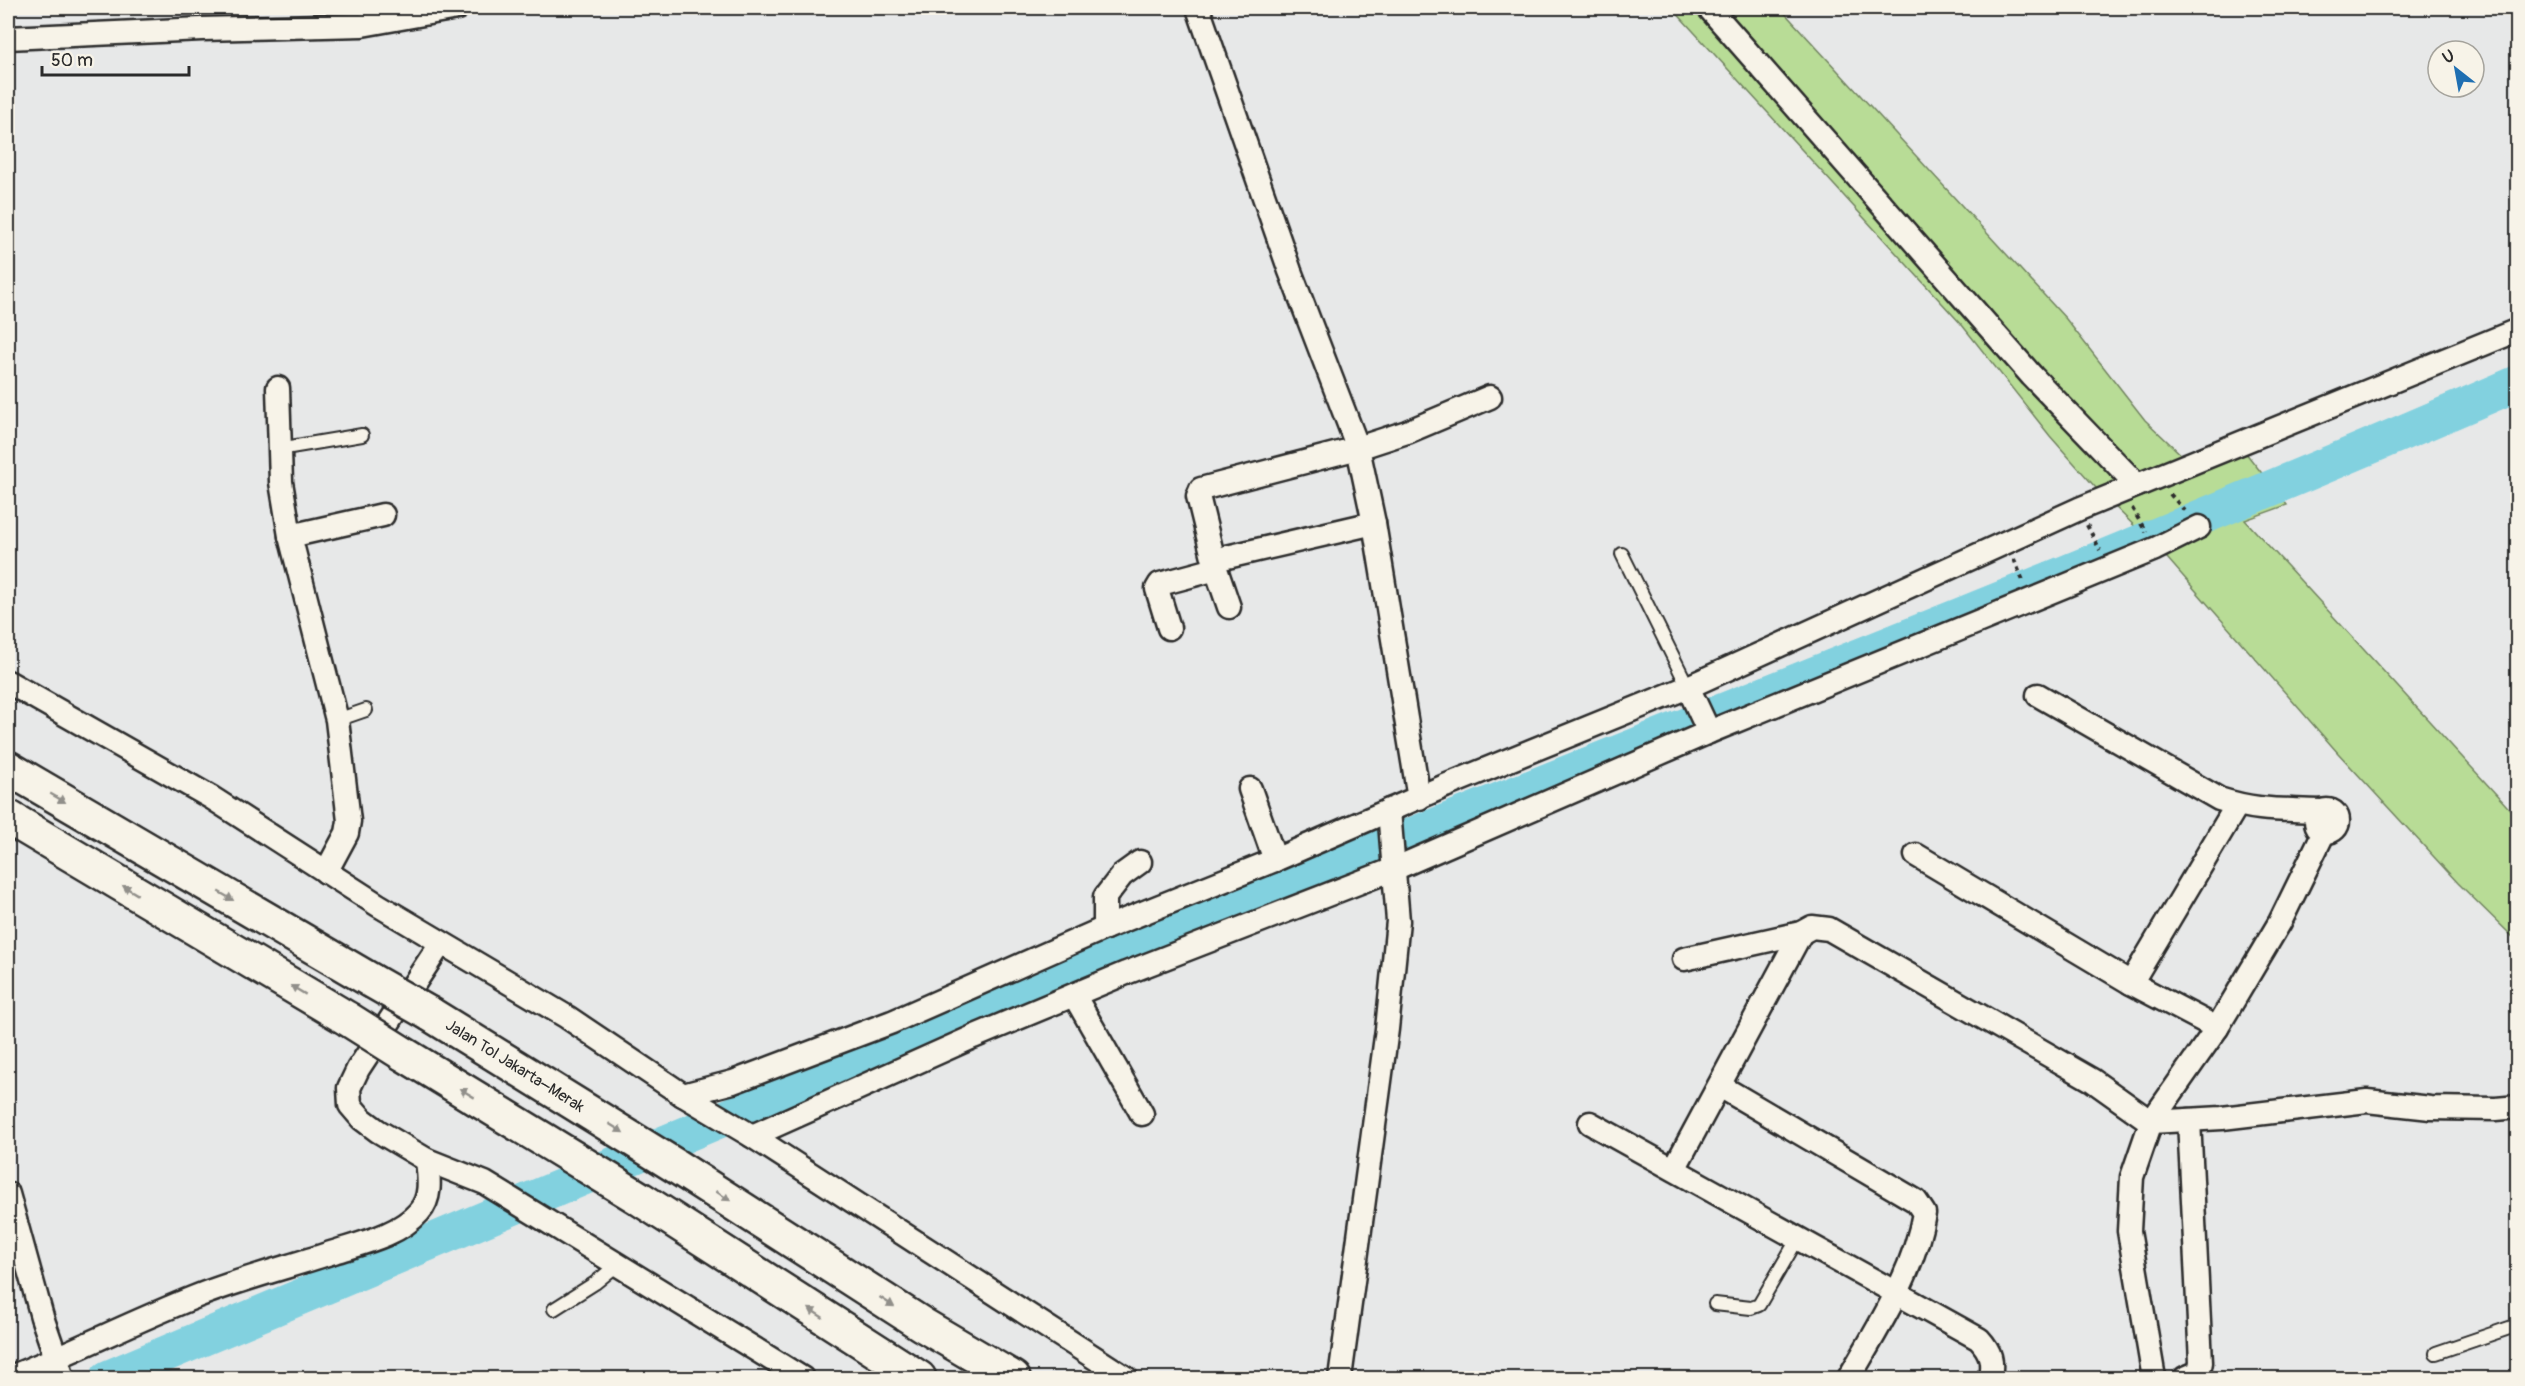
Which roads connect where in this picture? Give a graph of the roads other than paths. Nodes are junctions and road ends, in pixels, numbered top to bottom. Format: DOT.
graph roads {
  1 [pos="457,8"];
  2 [pos="1198,8"];
  3 [pos="1709,8"];
  4 [pos="8,38"];
  5 [pos="2517,330"];
  6 [pos="278,387"];
  7 [pos="1490,397"];
  8 [pos="362,435"];
  9 [pos="1358,448"];
  10 [pos="279,449"];
  11 [pos="2133,494"];
  12 [pos="383,515"];
  13 [pos="2193,520"];
  14 [pos="1374,523"];
  15 [pos="290,536"];
  16 [pos="1622,554"];
  17 [pos="1215,564"];
  18 [pos="1229,608"];
  19 [pos="1169,628"];
  20 [pos="8,682"];
  21 [pos="1691,692"];
  22 [pos="2038,695"];
  23 [pos="366,710"];
  24 [pos="337,720"];
  25 [pos="1707,728"];
  26 [pos="8,768"];
  27 [pos="1250,789"];
  28 [pos="1419,798"];
  29 [pos="2237,805"];
  30 [pos="1390,814"];
  31 [pos="8,817"];
  32 [pos="1916,855"];
  33 [pos="1275,860"];
  34 [pos="1140,862"];
  35 [pos="1394,869"];
  36 [pos="326,872"];
  37 [pos="1105,928"];
  38 [pos="1801,933"];
  39 [pos="441,943"];
  40 [pos="1684,959"];
  41 [pos="2131,982"];
  42 [pos="1074,995"];
  43 [pos="2217,1028"];
  44 [pos="1720,1086"];
  45 [pos="690,1099"];
  46 [pos="2517,1107"];
  47 [pos="1142,1114"];
  48 [pos="2189,1120"];
  49 [pos="2151,1122"];
  50 [pos="1590,1123"];
  51 [pos="744,1132"];
  52 [pos="427,1160"];
  53 [pos="1674,1169"];
  54 [pos="8,1194"];
  55 [pos="1798,1238"];
  56 [pos="617,1265"];
  57 [pos="1897,1293"];
  58 [pos="1715,1304"];
  59 [pos="554,1309"];
  60 [pos="2517,1325"];
  61 [pos="2436,1353"];
  62 [pos="60,1369"];
  63 [pos="8,1378"];
  64 [pos="802,1378"];
  65 [pos="919,1378"];
  66 [pos="1013,1378"];
  67 [pos="1126,1378"];
  68 [pos="1341,1378"];
  69 [pos="1849,1378"];
  70 [pos="1990,1378"];
  71 [pos="2154,1378"];
  72 [pos="2185,1378"];
  1 -- 4 [label="street"];
  2 -- 9 [label="street"];
  3 -- 11 [label="street"];
  5 -- 11 [label="street"];
  6 -- 10 [label="street"];
  7 -- 9 [label="street"];
  8 -- 10 [label="lane"];
  9 -- 14 [label="street"];
  9 -- 17 [label="street"];
  10 -- 15 [label="street"];
  11 -- 21 [label="street"];
  12 -- 15 [label="street"];
  13 -- 25 [label="street"];
  14 -- 17 [label="street"];
  14 -- 28 [label="street"];
  15 -- 24 [label="street"];
  16 -- 21 [label="lane"];
  17 -- 18 [label="street"];
  17 -- 19 [label="street"];
  20 -- 36 [label="street"];
  21 -- 25 [label="street"];
  21 -- 28 [label="street"];
  22 -- 29 [label="street"];
  23 -- 24 [label="lane"];
  24 -- 36 [label="street"];
  25 -- 35 [label="street"];
  26 -- 66 [label="highway, Jalan Tol Jakarta–Merak, one-way, bridge"];
  27 -- 33 [label="street"];
  28 -- 30 [label="street"];
  29 -- 41 [label="street"];
  29 -- 43 [label="street"];
  30 -- 33 [label="street"];
  30 -- 35 [label="street"];
  65 -- 31 [label="highway, one-way, bridge"];
  32 -- 41 [label="street"];
  33 -- 37 [label="street"];
  34 -- 37 [label="street"];
  35 -- 42 [label="street"];
  35 -- 68 [label="street"];
  36 -- 39 [label="street"];
  37 -- 45 [label="street"];
  38 -- 40 [label="street"];
  38 -- 44 [label="street"];
  38 -- 49 [label="street"];
  39 -- 45 [label="street"];
  39 -- 52 [label="street"];
  41 -- 43 [label="street"];
  42 -- 47 [label="street"];
  42 -- 51 [label="street"];
  43 -- 49 [label="street"];
  44 -- 53 [label="street"];
  44 -- 57 [label="street"];
  45 -- 51 [label="street"];
  46 -- 48 [label="street"];
  48 -- 49 [label="street"];
  48 -- 72 [label="street"];
  49 -- 71 [label="street"];
  50 -- 53 [label="street"];
  51 -- 67 [label="street"];
  52 -- 56 [label="street"];
  52 -- 62 [label="street"];
  53 -- 55 [label="street"];
  54 -- 62 [label="street"];
  55 -- 57 [label="street"];
  55 -- 58 [label="lane"];
  56 -- 59 [label="lane"];
  56 -- 64 [label="street"];
  57 -- 69 [label="street"];
  57 -- 70 [label="street"];
  60 -- 61 [label="lane"];
  62 -- 63 [label="street"];
}
